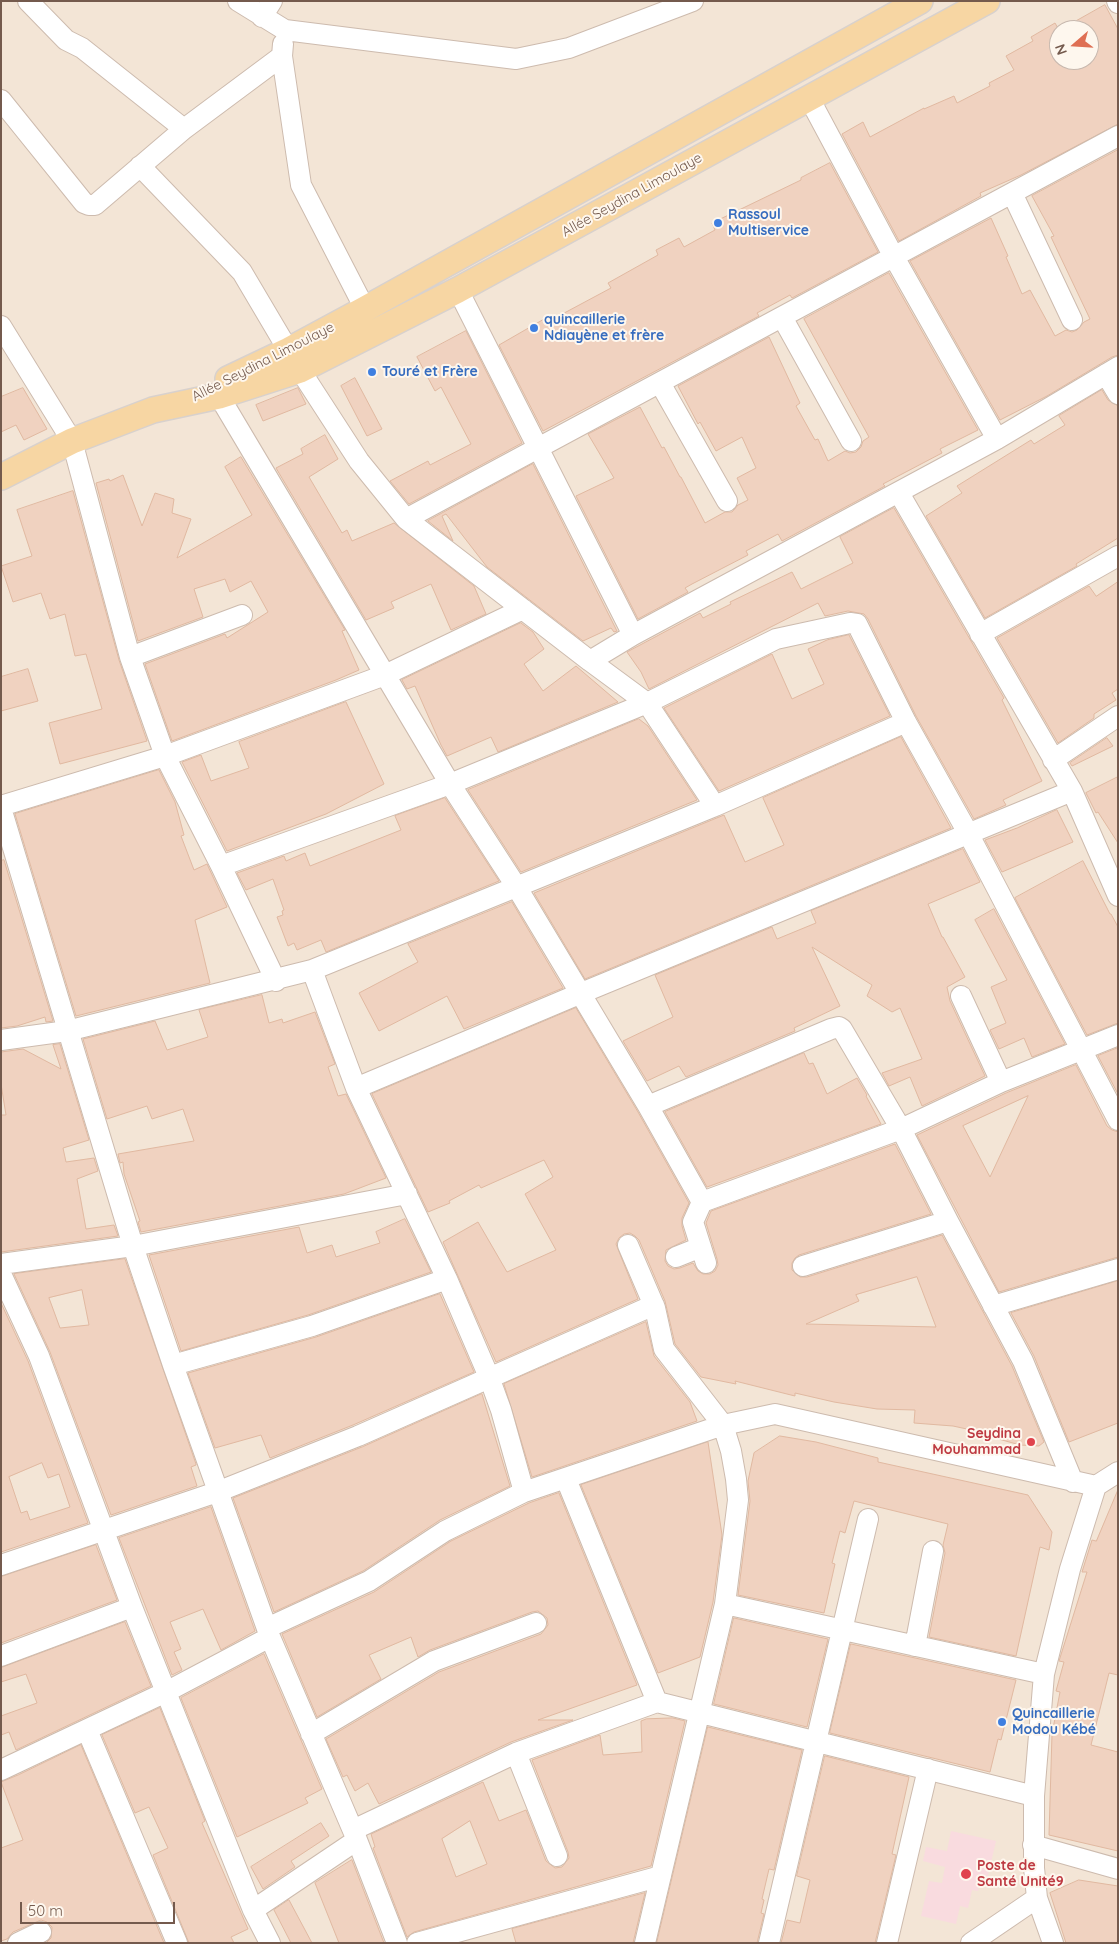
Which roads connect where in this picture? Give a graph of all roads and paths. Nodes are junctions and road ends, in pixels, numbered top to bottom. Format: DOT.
graph roads {
  1 [pos="28,1"];
  2 [pos="238,1"];
  3 [pos="693,1"];
  4 [pos="920,1"];
  5 [pos="987,1"];
  6 [pos="267,9"];
  7 [pos="285,30"];
  8 [pos="282,56"];
  9 [pos="809,98"];
  10 [pos="1,100"];
  11 [pos="184,129"];
  12 [pos="1118,136"];
  13 [pos="140,166"];
  14 [pos="1012,193"];
  15 [pos="894,257"];
  16 [pos="458,290"];
  17 [pos="366,309"];
  18 [pos="782,317"];
  19 [pos="1072,320"];
  20 [pos="1,326"];
  21 [pos="294,360"];
  22 [pos="1112,370"];
  23 [pos="660,383"];
  24 [pos="1118,394"];
  25 [pos="219,396"];
  26 [pos="184,402"];
  27 [pos="996,439"];
  28 [pos="72,441"];
  29 [pos="851,441"];
  30 [pos="538,449"];
  31 [pos="1,477"];
  32 [pos="899,493"];
  33 [pos="726,502"];
  34 [pos="406,519"];
  35 [pos="1118,556"];
  36 [pos="523,609"];
  37 [pos="242,615"];
  38 [pos="980,634"];
  39 [pos="633,635"];
  40 [pos="130,657"];
  41 [pos="590,662"];
  42 [pos="385,675"];
  43 [pos="647,703"];
  44 [pos="1118,716"];
  45 [pos="906,722"];
  46 [pos="165,756"];
  47 [pos="1053,760"];
  48 [pos="450,784"];
  49 [pos="1072,791"];
  50 [pos="715,806"];
  51 [pos="1,807"];
  52 [pos="968,833"];
  53 [pos="1110,856"];
  54 [pos="221,866"];
  55 [pos="516,886"];
  56 [pos="1118,896"];
  57 [pos="312,970"];
  58 [pos="276,981"];
  59 [pos="580,994"];
  60 [pos="961,996"];
  61 [pos="67,1031"];
  62 [pos="1118,1035"];
  63 [pos="1,1040"];
  64 [pos="1080,1050"];
  65 [pos="1002,1082"];
  66 [pos="356,1088"];
  67 [pos="648,1106"];
  68 [pos="1118,1120"];
  69 [pos="901,1129"];
  70 [pos="407,1194"];
  71 [pos="702,1202"];
  72 [pos="948,1221"];
  73 [pos="628,1245"];
  74 [pos="133,1246"];
  75 [pos="676,1257"];
  76 [pos="1,1264"];
  77 [pos="803,1266"];
  78 [pos="1118,1269"];
  79 [pos="1,1274"];
  80 [pos="447,1279"];
  81 [pos="654,1305"];
  82 [pos="993,1306"];
  83 [pos="173,1365"];
  84 [pos="489,1377"];
  85 [pos="723,1425"];
  86 [pos="1118,1472"];
  87 [pos="566,1479"];
  88 [pos="1073,1482"];
  89 [pos="1096,1486"];
  90 [pos="217,1492"];
  91 [pos="524,1492"];
  92 [pos="868,1519"];
  93 [pos="104,1529"];
  94 [pos="933,1551"];
  95 [pos="1,1565"];
  96 [pos="725,1604"];
  97 [pos="132,1607"];
  98 [pos="536,1623"];
  99 [pos="842,1630"];
  100 [pos="268,1632"];
  101 [pos="915,1646"];
  102 [pos="1,1656"];
  103 [pos="1044,1674"];
  104 [pos="166,1692"];
  105 [pos="657,1702"];
  106 [pos="699,1713"];
  107 [pos="87,1730"];
  108 [pos="311,1734"];
  109 [pos="816,1741"];
  110 [pos="516,1753"];
  111 [pos="928,1769"];
  112 [pos="1,1770"];
  113 [pos="1034,1796"];
  114 [pos="355,1835"];
  115 [pos="1033,1845"];
  116 [pos="558,1856"];
  117 [pos="1118,1869"];
  118 [pos="661,1876"];
  119 [pos="1037,1898"];
  120 [pos="252,1910"];
  121 [pos="41,1932"];
  122 [pos="264,1941"];
  123 [pos="18,1943"];
  124 [pos="177,1943"];
  125 [pos="397,1943"];
  126 [pos="417,1943"];
  127 [pos="645,1943"];
  128 [pos="769,1943"];
  129 [pos="887,1943"];
  130 [pos="970,1943"];
  131 [pos="1053,1943"];
  1 -- 11 [label="street"];
  2 -- 6 [label="street"];
  3 -- 7 [label="street"];
  4 -- 17 [label="main road, Allée Seydina Limoulaye"];
  5 -- 9 [label="main road, Allée Seydina Limoulaye"];
  6 -- 7 [label="street"];
  7 -- 8 [label="street"];
  8 -- 11 [label="street"];
  8 -- 17 [label="street"];
  9 -- 15 [label="street"];
  9 -- 16 [label="main road, Allée Seydina Limoulaye"];
  10 -- 13 [label="street"];
  11 -- 13 [label="street"];
  12 -- 14 [label="street"];
  13 -- 21 [label="street"];
  14 -- 15 [label="street"];
  14 -- 19 [label="street"];
  15 -- 18 [label="street"];
  15 -- 27 [label="street"];
  16 -- 21 [label="main road, Allée Seydina Limoulaye"];
  16 -- 30 [label="street"];
  17 -- 21 [label="main road, Allée Seydina Limoulaye"];
  18 -- 23 [label="street"];
  18 -- 29 [label="street"];
  20 -- 28 [label="street"];
  21 -- 25 [label="main road, Allée Seydina Limoulaye"];
  21 -- 26 [label="main road, Allée Seydina Limoulaye"];
  21 -- 34 [label="street"];
  22 -- 24 [label="street"];
  22 -- 27 [label="street"];
  23 -- 30 [label="street"];
  23 -- 33 [label="street"];
  25 -- 26 [label="main road, Allée Seydina Limoulaye"];
  25 -- 42 [label="street"];
  26 -- 28 [label="main road"];
  27 -- 32 [label="street"];
  28 -- 31 [label="main road"];
  28 -- 40 [label="street"];
  30 -- 34 [label="street"];
  30 -- 39 [label="street"];
  32 -- 38 [label="street"];
  32 -- 39 [label="street"];
  34 -- 36 [label="street"];
  35 -- 38 [label="street"];
  36 -- 41 [label="street"];
  36 -- 42 [label="street"];
  37 -- 40 [label="street"];
  38 -- 47 [label="street"];
  39 -- 41 [label="street"];
  40 -- 46 [label="street"];
  41 -- 43 [label="street"];
  42 -- 46 [label="street"];
  42 -- 48 [label="street"];
  43 -- 45 [label="street"];
  43 -- 48 [label="street"];
  43 -- 50 [label="street"];
  44 -- 47 [label="street"];
  45 -- 50 [label="street"];
  45 -- 52 [label="street"];
  46 -- 51 [label="street"];
  46 -- 54 [label="street"];
  47 -- 49 [label="street"];
  48 -- 54 [label="street"];
  48 -- 55 [label="street"];
  49 -- 52 [label="street"];
  49 -- 53 [label="street"];
  50 -- 55 [label="street"];
  51 -- 61 [label="street"];
  52 -- 59 [label="street"];
  52 -- 64 [label="street"];
  53 -- 56 [label="street"];
  54 -- 58 [label="street"];
  55 -- 57 [label="street"];
  55 -- 59 [label="street"];
  57 -- 58 [label="street"];
  57 -- 66 [label="street"];
  58 -- 61 [label="street"];
  59 -- 66 [label="street"];
  59 -- 67 [label="street"];
  60 -- 65 [label="street"];
  61 -- 63 [label="street"];
  61 -- 74 [label="street"];
  62 -- 64 [label="street"];
  64 -- 65 [label="street"];
  64 -- 68 [label="street"];
  65 -- 69 [label="street"];
  66 -- 70 [label="street"];
  67 -- 69 [label="street"];
  67 -- 71 [label="street"];
  69 -- 71 [label="street"];
  69 -- 72 [label="street"];
  70 -- 74 [label="street"];
  70 -- 80 [label="street"];
  71 -- 75 [label="street"];
  72 -- 77 [label="street"];
  72 -- 82 [label="street"];
  73 -- 81 [label="street"];
  74 -- 76 [label="street"];
  74 -- 83 [label="street"];
  78 -- 82 [label="street"];
  79 -- 93 [label="street"];
  80 -- 83 [label="street"];
  80 -- 84 [label="street"];
  81 -- 84 [label="street"];
  81 -- 85 [label="street"];
  82 -- 88 [label="street"];
  83 -- 90 [label="street"];
  84 -- 90 [label="street"];
  84 -- 91 [label="street"];
  85 -- 87 [label="street"];
  85 -- 88 [label="street"];
  85 -- 96 [label="street"];
  86 -- 89 [label="street"];
  87 -- 91 [label="street"];
  87 -- 105 [label="street"];
  88 -- 89 [label="street"];
  89 -- 103 [label="street"];
  90 -- 93 [label="street"];
  90 -- 100 [label="street"];
  91 -- 100 [label="street"];
  92 -- 99 [label="street"];
  93 -- 95 [label="street"];
  93 -- 97 [label="street"];
  94 -- 101 [label="street"];
  96 -- 99 [label="street"];
  96 -- 106 [label="street"];
  97 -- 102 [label="street"];
  97 -- 104 [label="street"];
  98 -- 108 [label="street"];
  99 -- 101 [label="street"];
  99 -- 109 [label="street"];
  100 -- 104 [label="street"];
  100 -- 108 [label="street"];
  101 -- 103 [label="street"];
  103 -- 113 [label="street"];
  104 -- 107 [label="street"];
  104 -- 120 [label="street"];
  105 -- 106 [label="street"];
  105 -- 110 [label="street"];
  106 -- 109 [label="street"];
  106 -- 118 [label="street"];
  107 -- 112 [label="street"];
  107 -- 124 [label="street"];
  108 -- 114 [label="street"];
  109 -- 111 [label="street"];
  109 -- 128 [label="street"];
  110 -- 114 [label="street"];
  110 -- 116 [label="street"];
  111 -- 113 [label="street"];
  111 -- 129 [label="street"];
  113 -- 115 [label="street"];
  114 -- 120 [label="street"];
  114 -- 125 [label="street"];
  115 -- 117 [label="street"];
  115 -- 119 [label="street"];
  118 -- 126 [label="street"];
  118 -- 127 [label="street"];
  119 -- 130 [label="street"];
  119 -- 131 [label="street"];
  120 -- 122 [label="street"];
  121 -- 123 [label="street"];
}
